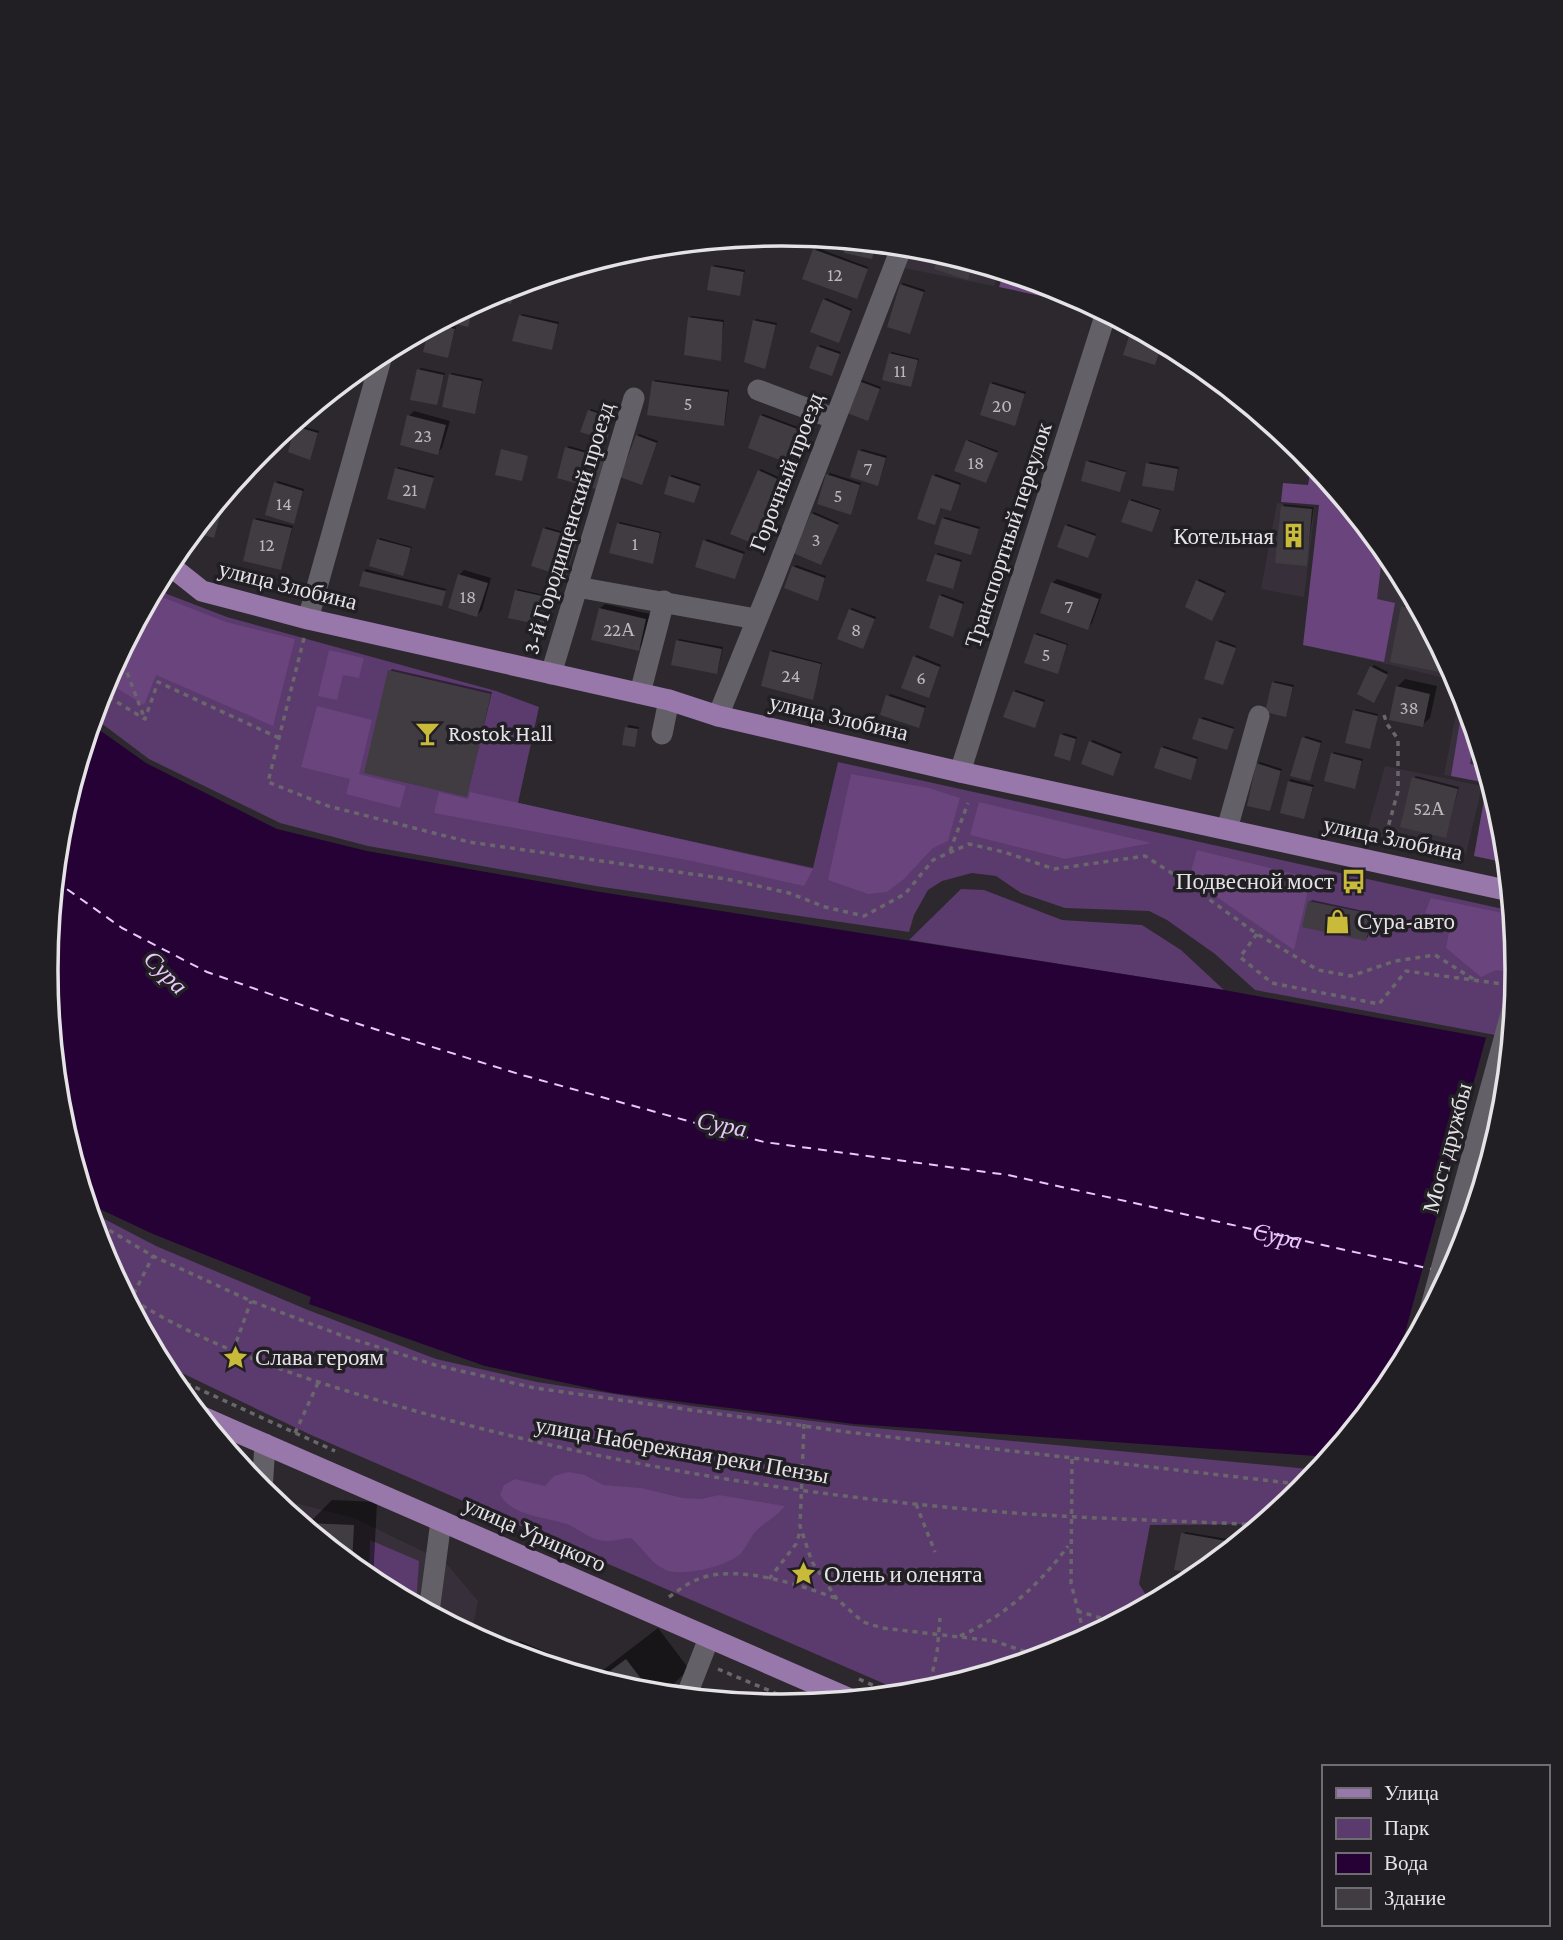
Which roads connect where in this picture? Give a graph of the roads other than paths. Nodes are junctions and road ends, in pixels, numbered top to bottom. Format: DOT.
graph roads {
  1 [pos="898,256"];
  2 [pos="1104,322"];
  3 [pos="378,368"];
  4 [pos="758,390"];
  5 [pos="634,398"];
  6 [pos="835,419"];
  7 [pos="178,572"];
  8 [pos="577,587"];
  9 [pos="664,601"];
  10 [pos="756,619"];
  11 [pos="307,627"];
  12 [pos="551,674"];
  13 [pos="640,693"];
  14 [pos="669,700"];
  15 [pos="718,716"];
  16 [pos="1259,716"];
  17 [pos="662,734"];
  18 [pos="960,772"];
  19 [pos="1227,829"];
  20 [pos="1500,889"];
  21 [pos="1504,1012"];
  22 [pos="1440,1269"];
  23 [pos="217,1424"];
  24 [pos="265,1444"];
  25 [pos="263,1475"];
  26 [pos="441,1521"];
  27 [pos="430,1603"];
  28 [pos="709,1638"];
  29 [pos="689,1688"];
  30 [pos="833,1692"];
  1 -- 6 [label="street, Горочный проезд"];
  2 -- 18 [label="street, Транспортный переулок"];
  3 -- 11 [label="street"];
  4 -- 6 [label="street"];
  5 -- 8 [label="street, 3-й Городищенский проезд"];
  6 -- 10 [label="street, Горочный проезд"];
  7 -- 11 [label="main road, улица Злобина"];
  8 -- 9 [label="street"];
  8 -- 12 [label="street, 3-й Городищенский проезд"];
  9 -- 10 [label="street"];
  9 -- 13 [label="street"];
  10 -- 15 [label="street, Горочный проезд"];
  11 -- 12 [label="main road, улица Злобина"];
  12 -- 13 [label="main road, улица Злобина"];
  13 -- 14 [label="main road, улица Злобина"];
  14 -- 15 [label="main road, улица Злобина"];
  14 -- 17 [label="street"];
  15 -- 18 [label="main road, улица Злобина"];
  16 -- 19 [label="street"];
  18 -- 19 [label="main road, улица Злобина"];
  19 -- 20 [label="main road, улица Злобина"];
  21 -- 22 [label="street, Мост дружбы"];
  23 -- 24 [label="main road, улица Урицкого"];
  24 -- 25 [label="street"];
  24 -- 26 [label="main road, улица Урицкого"];
  26 -- 27 [label="street"];
  26 -- 28 [label="main road, улица Урицкого"];
  28 -- 29 [label="street"];
  28 -- 30 [label="main road, улица Урицкого"];
}
